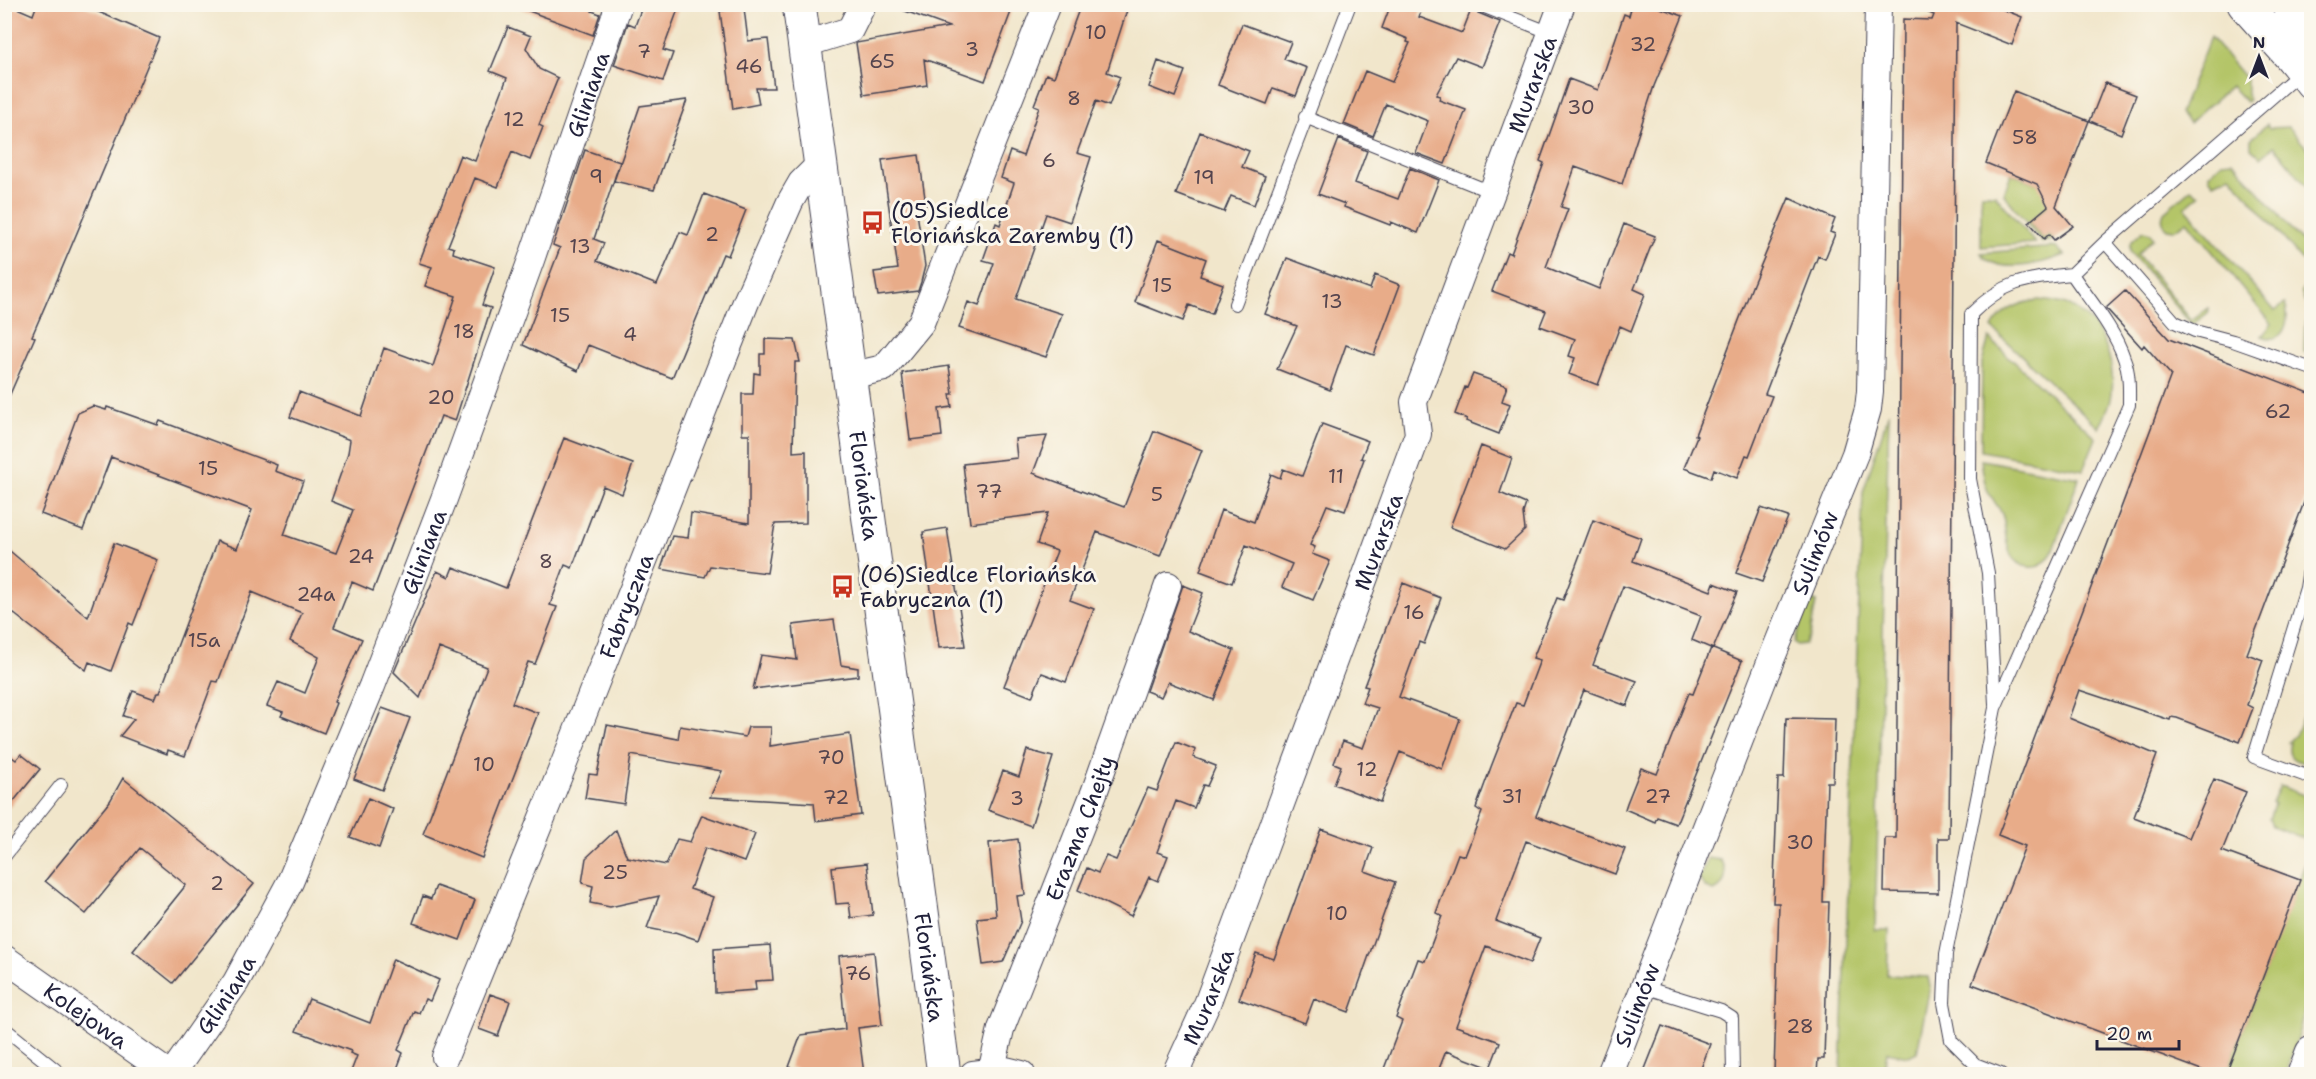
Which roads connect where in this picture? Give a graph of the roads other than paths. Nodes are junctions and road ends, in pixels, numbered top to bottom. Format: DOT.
graph roads {
  1 [pos="619,4"];
  2 [pos="799,4"];
  3 [pos="862,4"];
  4 [pos="1047,4"];
  5 [pos="1350,4"];
  6 [pos="1477,4"];
  7 [pos="1563,4"];
  8 [pos="1878,4"];
  9 [pos="2244,4"];
  10 [pos="2290,4"];
  11 [pos="1551,33"];
  12 [pos="804,44"];
  13 [pos="2302,72"];
  14 [pos="1305,117"];
  15 [pos="821,163"];
  16 [pos="1491,192"];
  17 [pos="2105,242"];
  18 [pos="2072,274"];
  19 [pos="1235,304"];
  20 [pos="2312,369"];
  21 [pos="849,376"];
  22 [pos="2312,552"];
  23 [pos="1168,585"];
  24 [pos="1995,708"];
  25 [pos="2312,778"];
  26 [pos="61,785"];
  27 [pos="4,857"];
  28 [pos="4,958"];
  29 [pos="1644,987"];
  30 [pos="4,1028"];
  31 [pos="2312,1053"];
  32 [pos="445,1057"];
  33 [pos="982,1073"];
  34 [pos="61,1074"];
  35 [pos="170,1074"];
  36 [pos="944,1074"];
  37 [pos="1022,1074"];
  38 [pos="1175,1074"];
  39 [pos="1610,1074"];
  40 [pos="1733,1074"];
  41 [pos="2001,1074"];
  42 [pos="2304,1074"];
  1 -- 35 [label="street, Gliniana"];
  2 -- 12 [label="street, Floriańska"];
  3 -- 12 [label="street"];
  4 -- 21 [label="street"];
  5 -- 14 [label="lane"];
  6 -- 11 [label="lane"];
  7 -- 11 [label="street, Murarska"];
  8 -- 29 [label="street, Sulimów"];
  9 -- 13 [label="street"];
  10 -- 13 [label="street"];
  11 -- 16 [label="street, Murarska"];
  12 -- 15 [label="street, Floriańska"];
  13 -- 17 [label="lane"];
  14 -- 16 [label="lane"];
  14 -- 19 [label="lane"];
  15 -- 21 [label="street, Floriańska"];
  15 -- 32 [label="street, Fabryczna"];
  16 -- 38 [label="street, Murarska"];
  17 -- 18 [label="lane"];
  17 -- 20 [label="lane"];
  18 -- 24 [label="lane"];
  18 -- 24 [label="lane"];
  21 -- 36 [label="street, Floriańska"];
  22 -- 25 [label="lane"];
  23 -- 33 [label="street, Erazma Chejły"];
  24 -- 41 [label="lane"];
  26 -- 27 [label="lane"];
  28 -- 35 [label="street, Kolejowa"];
  29 -- 39 [label="street, Sulimów"];
  29 -- 40 [label="lane"];
  30 -- 34 [label="lane"];
  31 -- 42 [label="street"];
  33 -- 37 [label="street"];
}
